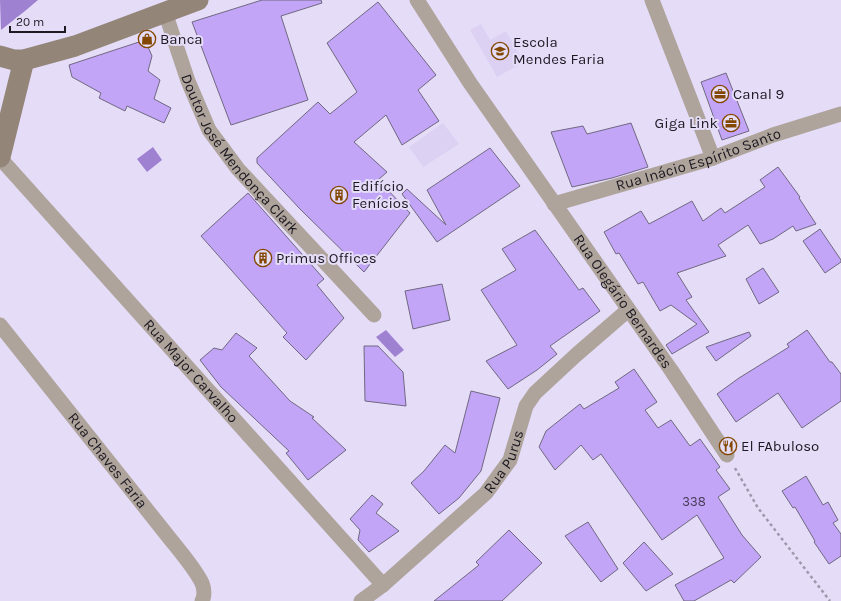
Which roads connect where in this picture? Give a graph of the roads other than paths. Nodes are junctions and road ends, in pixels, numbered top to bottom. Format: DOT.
graph roads {
  1 [pos="198,0"];
  2 [pos="417,0"];
  3 [pos="652,0"];
  4 [pos="165,12"];
  5 [pos="0,56"];
  6 [pos="0,60"];
  7 [pos="24,60"];
  8 [pos="7,95"];
  9 [pos="841,114"];
  10 [pos="0,157"];
  11 [pos="713,158"];
  12 [pos="554,204"];
  13 [pos="628,310"];
  14 [pos="374,315"];
  15 [pos="0,325"];
  16 [pos="727,455"];
  17 [pos="383,585"];
  18 [pos="202,601"];
  19 [pos="361,601"];
  1 -- 4 [label="main road"];
  2 -- 12 [label="street, Rua Olegário Bernardes"];
  3 -- 11 [label="street"];
  4 -- 7 [label="main road"];
  4 -- 14 [label="street, Doutor José Mendonça Clark"];
  5 -- 7 [label="main road"];
  6 -- 8 [label="street"];
  7 -- 8 [label="main road"];
  8 -- 10 [label="main road"];
  9 -- 11 [label="street, Rua Inácio Espírito Santo"];
  10 -- 17 [label="street, Rua Major Carvalho"];
  11 -- 12 [label="street, Rua Inácio Espírito Santo"];
  12 -- 13 [label="street, Rua Olegário Bernardes"];
  13 -- 16 [label="street, Rua Olegário Bernardes"];
  13 -- 17 [label="street, Rua Purus"];
  15 -- 18 [label="street, Rua Chaves Faria"];
  17 -- 19 [label="street, Rua Purus"];
}
